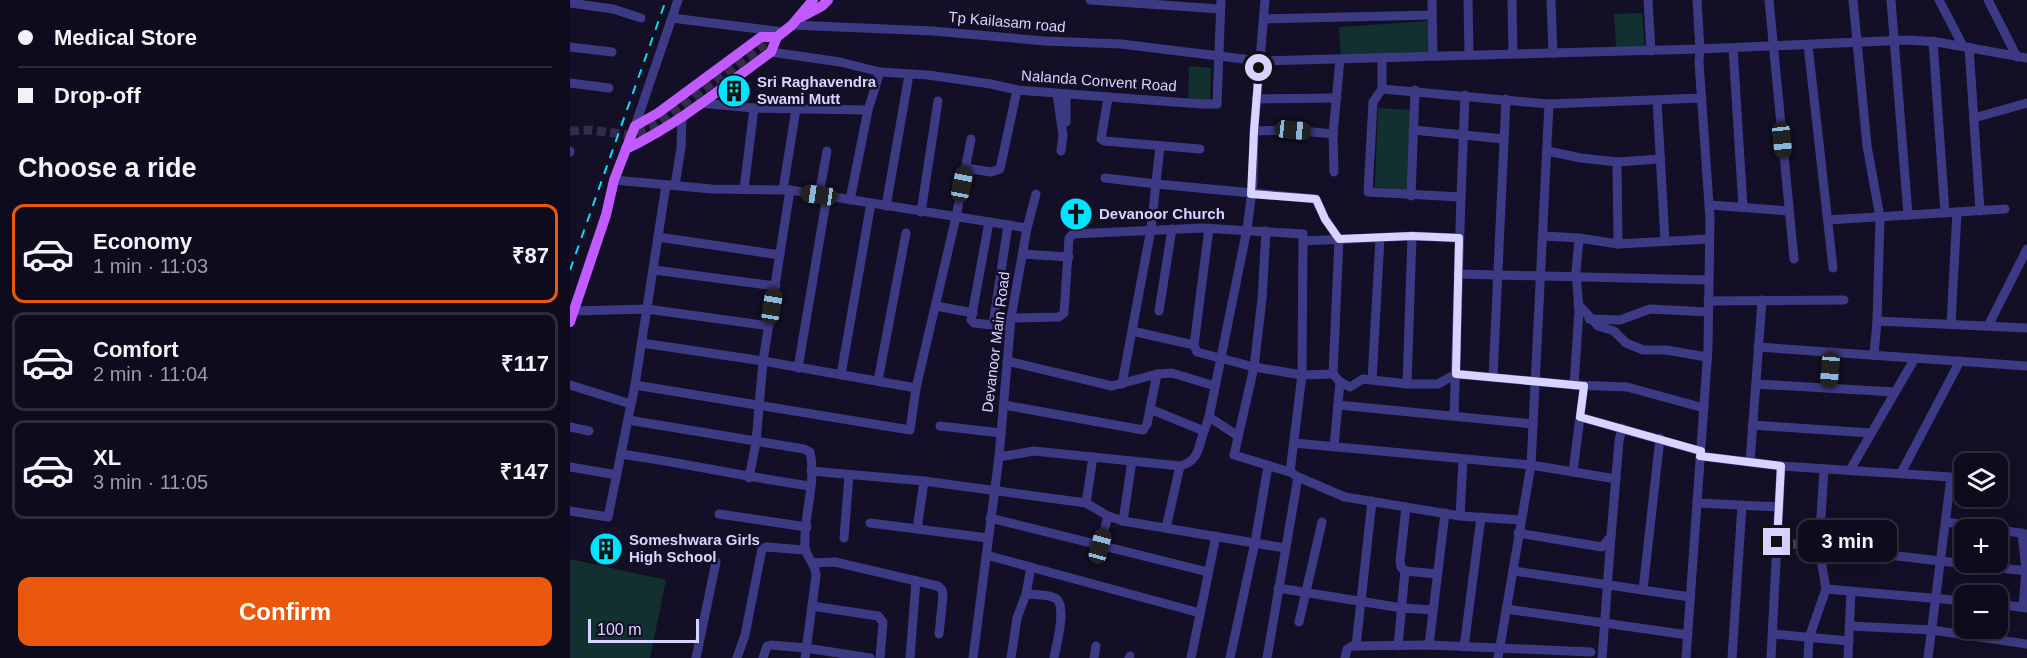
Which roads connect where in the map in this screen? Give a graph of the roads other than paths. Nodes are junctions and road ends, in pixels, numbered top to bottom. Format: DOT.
graph roads {
  1 [pos="678,0"];
  2 [pos="813,0"];
  3 [pos="828,0"];
  4 [pos="1090,0"];
  5 [pos="1266,0"];
  6 [pos="1432,0"];
  7 [pos="1468,0"];
  8 [pos="1512,0"];
  9 [pos="1551,0"];
  10 [pos="1648,0"];
  11 [pos="1697,0"];
  12 [pos="1769,0"];
  13 [pos="1853,0"];
  14 [pos="1891,0"];
  15 [pos="1939,0"];
  16 [pos="1988,0"];
  17 [pos="570,3"];
  18 [pos="1176,3"];
  19 [pos="1221,4"];
  20 [pos="1432,15"];
  21 [pos="641,18"];
  22 [pos="672,18"];
  23 [pos="1264,19"];
  24 [pos="796,21"];
  25 [pos="780,35"];
  26 [pos="1894,40"];
  27 [pos="1933,41"];
  28 [pos="1857,42"];
  29 [pos="1808,45"];
  30 [pos="570,47"];
  31 [pos="1772,47"];
  32 [pos="1966,47"];
  33 [pos="768,48"];
  34 [pos="1734,48"];
  35 [pos="1700,49"];
  36 [pos="1651,51"];
  37 [pos="612,52"];
  38 [pos="1553,53"];
  39 [pos="1513,54"];
  40 [pos="1219,55"];
  41 [pos="1469,55"];
  42 [pos="1433,56"];
  43 [pos="2022,57"];
  44 [pos="1382,58"];
  45 [pos="1340,59"];
  46 [pos="1260,61"];
  47 [pos="880,72"];
  48 [pos="909,75"];
  49 [pos="570,83"];
  50 [pos="609,88"];
  51 [pos="1382,89"];
  52 [pos="1017,90"];
  53 [pos="1415,90"];
  54 [pos="1062,94"];
  55 [pos="1465,95"];
  56 [pos="1108,98"];
  57 [pos="1336,98"];
  58 [pos="1702,98"];
  59 [pos="1256,99"];
  60 [pos="1506,99"];
  61 [pos="1657,100"];
  62 [pos="938,101"];
  63 [pos="700,103"];
  64 [pos="2027,103"];
  65 [pos="1549,104"];
  66 [pos="754,108"];
  67 [pos="796,110"];
  68 [pos="868,110"];
  69 [pos="682,118"];
  70 [pos="1974,118"];
  71 [pos="635,126"];
  72 [pos="1413,130"];
  73 [pos="1254,131"];
  74 [pos="1065,132"];
  75 [pos="1333,134"];
  76 [pos="1464,135"];
  77 [pos="971,139"];
  78 [pos="1504,139"];
  79 [pos="1160,146"];
  80 [pos="626,148"];
  81 [pos="1200,149"];
  82 [pos="827,151"];
  83 [pos="1062,151"];
  84 [pos="1547,151"];
  85 [pos="1660,159"];
  86 [pos="1617,162"];
  87 [pos="965,168"];
  88 [pos="1334,172"];
  89 [pos="1105,178"];
  90 [pos="614,180"];
  91 [pos="1156,184"];
  92 [pos="670,185"];
  93 [pos="744,189"];
  94 [pos="786,190"];
  95 [pos="1036,194"];
  96 [pos="1251,194"];
  97 [pos="823,195"];
  98 [pos="1411,196"];
  99 [pos="1461,197"];
  100 [pos="850,200"];
  101 [pos="872,203"];
  102 [pos="1709,205"];
  103 [pos="886,206"];
  104 [pos="1743,207"];
  105 [pos="2005,209"];
  106 [pos="1789,211"];
  107 [pos="1980,211"];
  108 [pos="921,212"];
  109 [pos="1957,212"];
  110 [pos="1945,213"];
  111 [pos="1908,215"];
  112 [pos="956,217"];
  113 [pos="1880,217"];
  114 [pos="1828,220"];
  115 [pos="989,222"];
  116 [pos="1008,225"];
  117 [pos="1027,228"];
  118 [pos="1172,228"];
  119 [pos="1209,228"];
  120 [pos="1151,229"];
  121 [pos="1247,229"];
  122 [pos="1266,231"];
  123 [pos="906,233"];
  124 [pos="1412,236"];
  125 [pos="1543,236"];
  126 [pos="658,237"];
  127 [pos="1380,238"];
  128 [pos="1459,238"];
  129 [pos="1579,238"];
  130 [pos="1339,239"];
  131 [pos="1709,239"];
  132 [pos="1303,241"];
  133 [pos="1665,242"];
  134 [pos="1618,244"];
  135 [pos="2027,249"];
  136 [pos="1023,254"];
  137 [pos="780,255"];
  138 [pos="1069,257"];
  139 [pos="1794,259"];
  140 [pos="1833,268"];
  141 [pos="654,270"];
  142 [pos="1458,274"];
  143 [pos="1498,274"];
  144 [pos="1541,275"];
  145 [pos="1577,276"];
  146 [pos="1708,280"];
  147 [pos="776,286"];
  148 [pos="1762,300"];
  149 [pos="1844,300"];
  150 [pos="1708,301"];
  151 [pos="1578,304"];
  152 [pos="936,306"];
  153 [pos="647,309"];
  154 [pos="574,310"];
  155 [pos="1159,311"];
  156 [pos="1708,312"];
  157 [pos="973,313"];
  158 [pos="1592,319"];
  159 [pos="1620,320"];
  160 [pos="1877,321"];
  161 [pos="570,322"];
  162 [pos="1011,322"];
  163 [pos="1578,322"];
  164 [pos="1951,324"];
  165 [pos="993,325"];
  166 [pos="769,326"];
  167 [pos="1988,326"];
  168 [pos="2027,328"];
  169 [pos="1132,331"];
  170 [pos="1614,331"];
  171 [pos="642,343"];
  172 [pos="1194,345"];
  173 [pos="1758,347"];
  174 [pos="1832,352"];
  175 [pos="1874,355"];
  176 [pos="1707,357"];
  177 [pos="1915,358"];
  178 [pos="1221,360"];
  179 [pos="763,361"];
  180 [pos="1007,361"];
  181 [pos="1960,361"];
  182 [pos="2027,366"];
  183 [pos="1254,367"];
  184 [pos="798,368"];
  185 [pos="1157,374"];
  186 [pos="1333,374"];
  187 [pos="1456,374"];
  188 [pos="841,375"];
  189 [pos="1302,375"];
  190 [pos="1493,377"];
  191 [pos="1372,380"];
  192 [pos="878,381"];
  193 [pos="1535,381"];
  194 [pos="1340,382"];
  195 [pos="1122,384"];
  196 [pos="1407,384"];
  197 [pos="1756,384"];
  198 [pos="635,385"];
  199 [pos="1574,385"];
  200 [pos="570,386"];
  201 [pos="1215,386"];
  202 [pos="1584,386"];
  203 [pos="916,388"];
  204 [pos="1828,388"];
  205 [pos="1895,392"];
  206 [pos="631,404"];
  207 [pos="1004,405"];
  208 [pos="1338,405"];
  209 [pos="760,406"];
  210 [pos="1704,408"];
  211 [pos="1150,409"];
  212 [pos="1454,416"];
  213 [pos="1209,417"];
  214 [pos="1580,417"];
  215 [pos="628,420"];
  216 [pos="1533,424"];
  217 [pos="1752,424"];
  218 [pos="940,426"];
  219 [pos="570,427"];
  220 [pos="1622,428"];
  221 [pos="589,431"];
  222 [pos="1204,431"];
  223 [pos="1871,433"];
  224 [pos="1001,434"];
  225 [pos="1238,436"];
  226 [pos="1660,438"];
  227 [pos="756,442"];
  228 [pos="1294,443"];
  229 [pos="1334,447"];
  230 [pos="621,454"];
  231 [pos="1700,454"];
  232 [pos="999,457"];
  233 [pos="1093,457"];
  234 [pos="1463,459"];
  235 [pos="1132,461"];
  236 [pos="1750,462"];
  237 [pos="1532,465"];
  238 [pos="1180,466"];
  239 [pos="1268,466"];
  240 [pos="1781,466"];
  241 [pos="570,467"];
  242 [pos="1824,469"];
  243 [pos="1850,470"];
  244 [pos="811,471"];
  245 [pos="1573,472"];
  246 [pos="1901,473"];
  247 [pos="1294,474"];
  248 [pos="617,475"];
  249 [pos="849,475"];
  250 [pos="749,478"];
  251 [pos="1616,479"];
  252 [pos="924,481"];
  253 [pos="810,486"];
  254 [pos="994,489"];
  255 [pos="1372,501"];
  256 [pos="1697,503"];
  257 [pos="1086,504"];
  258 [pos="1742,505"];
  259 [pos="1406,507"];
  260 [pos="1779,507"];
  261 [pos="570,511"];
  262 [pos="1445,513"];
  263 [pos="719,514"];
  264 [pos="1108,516"];
  265 [pos="1461,516"];
  266 [pos="1481,517"];
  267 [pos="990,518"];
  268 [pos="1521,520"];
  269 [pos="1123,521"];
  270 [pos="1322,522"];
  271 [pos="1946,522"];
  272 [pos="870,523"];
  273 [pos="807,527"];
  274 [pos="1166,528"];
  275 [pos="917,529"];
  276 [pos="1518,533"];
  277 [pos="2025,534"];
  278 [pos="1216,536"];
  279 [pos="1611,536"];
  280 [pos="844,538"];
  281 [pos="988,538"];
  282 [pos="1255,542"];
  283 [pos="1777,542"];
  284 [pos="1100,546"];
  285 [pos="1285,548"];
  286 [pos="1819,548"];
  287 [pos="805,550"];
  288 [pos="986,555"];
  289 [pos="716,562"];
  290 [pos="1941,562"];
  291 [pos="813,563"];
  292 [pos="1031,567"];
  293 [pos="2027,570"];
  294 [pos="1405,571"];
  295 [pos="1514,571"];
  296 [pos="1208,572"];
  297 [pos="1437,574"];
  298 [pos="916,581"];
  299 [pos="1607,584"];
  300 [pos="1278,588"];
  301 [pos="1826,589"];
  302 [pos="1643,590"];
  303 [pos="1851,591"];
  304 [pos="1306,593"];
  305 [pos="1026,594"];
  306 [pos="1690,597"];
  307 [pos="1936,598"];
  308 [pos="1954,600"];
  309 [pos="1362,602"];
  310 [pos="2008,605"];
  311 [pos="812,606"];
  312 [pos="2025,607"];
  313 [pos="1402,608"];
  314 [pos="1506,609"];
  315 [pos="1433,610"];
  316 [pos="1200,613"];
  317 [pos="1299,622"];
  318 [pos="1604,623"];
  319 [pos="1850,626"];
  320 [pos="1932,630"];
  321 [pos="939,633"];
  322 [pos="1773,634"];
  323 [pos="1688,635"];
  324 [pos="1809,638"];
  325 [pos="1849,641"];
  326 [pos="2027,644"];
  327 [pos="1429,645"];
  328 [pos="1096,646"];
  329 [pos="1356,646"];
  330 [pos="1398,646"];
  331 [pos="1464,647"];
  332 [pos="1591,652"];
  333 [pos="806,653"];
  334 [pos="1499,653"];
  335 [pos="696,658"];
  336 [pos="737,658"];
  337 [pos="763,658"];
  338 [pos="870,658"];
  339 [pos="880,658"];
  340 [pos="910,658"];
  341 [pos="973,658"];
  342 [pos="1011,658"];
  343 [pos="1054,658"];
  344 [pos="1094,658"];
  345 [pos="1191,658"];
  346 [pos="1230,658"];
  347 [pos="1266,658"];
  348 [pos="1346,658"];
  349 [pos="1602,658"];
  350 [pos="1686,658"];
  351 [pos="1732,658"];
  352 [pos="1771,658"];
  353 [pos="1808,658"];
  354 [pos="1848,658"];
  355 [pos="1928,658"];
  1 -- 22 [label="street"];
  2 -- 24 [label="main road"];
  3 -- 24 [label="main road"];
  4 -- 18 [label="street"];
  5 -- 23 [label="street"];
  6 -- 20 [label="street"];
  7 -- 41 [label="street"];
  8 -- 39 [label="street"];
  9 -- 38 [label="street"];
  10 -- 36 [label="street"];
  11 -- 35 [label="street"];
  12 -- 31 [label="street"];
  13 -- 28 [label="street"];
  14 -- 26 [label="street"];
  15 -- 32 [label="street"];
  16 -- 43 [label="street"];
  17 -- 21 [label="street"];
  18 -- 19 [label="street"];
  19 -- 40 [label="street, Nalanda Convent Road"];
  20 -- 23 [label="street"];
  20 -- 42 [label="street"];
  22 -- 25 [label="street"];
  22 -- 71 [label="street"];
  23 -- 46 [label="street"];
  24 -- 25 [label="main road"];
  24 -- 40 [label="street, Tp Kailasam road"];
  25 -- 33 [label="main road"];
  25 -- 71 [label="main road"];
  26 -- 27 [label="street, Tp Kailasam road"];
  26 -- 28 [label="street, Tp Kailasam road"];
  26 -- 111 [label="street"];
  27 -- 32 [label="street, Tp Kailasam road"];
  27 -- 110 [label="street"];
  28 -- 29 [label="street, Tp Kailasam road"];
  28 -- 113 [label="street"];
  29 -- 31 [label="street, Tp Kailasam road"];
  29 -- 114 [label="street"];
  30 -- 37 [label="street"];
  31 -- 34 [label="street, Tp Kailasam road"];
  31 -- 106 [label="street"];
  32 -- 43 [label="street, Tp Kailasam road"];
  32 -- 70 [label="street"];
  33 -- 47 [label="street, Nalanda Convent Road"];
  33 -- 63 [label="main road"];
  34 -- 35 [label="street, Tp Kailasam road"];
  34 -- 104 [label="street"];
  35 -- 36 [label="street, Tp Kailasam road"];
  35 -- 58 [label="street"];
  36 -- 38 [label="street, Tp Kailasam road"];
  38 -- 39 [label="street, Tp Kailasam road"];
  39 -- 41 [label="street, Tp Kailasam road"];
  40 -- 46 [label="street, Tp Kailasam road"];
  40 -- 56 [label="street, Nalanda Convent Road"];
  41 -- 42 [label="street, Tp Kailasam road"];
  42 -- 44 [label="street, Tp Kailasam road"];
  44 -- 45 [label="street, Tp Kailasam road"];
  44 -- 51 [label="street"];
  45 -- 46 [label="street, Tp Kailasam road"];
  45 -- 57 [label="street"];
  46 -- 59 [label="street"];
  47 -- 48 [label="street, Nalanda Convent Road"];
  47 -- 68 [label="street"];
  48 -- 52 [label="street, Nalanda Convent Road"];
  48 -- 103 [label="street"];
  49 -- 50 [label="street"];
  51 -- 53 [label="street"];
  51 -- 98 [label="street"];
  52 -- 54 [label="street, Nalanda Convent Road"];
  52 -- 87 [label="street"];
  53 -- 55 [label="street"];
  53 -- 72 [label="street"];
  54 -- 56 [label="street, Nalanda Convent Road"];
  54 -- 74 [label="street"];
  54 -- 83 [label="street"];
  55 -- 60 [label="street"];
  55 -- 76 [label="street"];
  56 -- 79 [label="street"];
  57 -- 59 [label="street"];
  57 -- 75 [label="street"];
  58 -- 61 [label="street"];
  58 -- 102 [label="street"];
  59 -- 73 [label="street"];
  60 -- 65 [label="street"];
  60 -- 78 [label="street"];
  61 -- 65 [label="street"];
  61 -- 85 [label="street"];
  62 -- 108 [label="street"];
  63 -- 66 [label="street"];
  63 -- 69 [label="main road"];
  64 -- 70 [label="street"];
  65 -- 84 [label="street"];
  66 -- 67 [label="street"];
  66 -- 93 [label="street"];
  67 -- 68 [label="street"];
  67 -- 94 [label="street"];
  68 -- 100 [label="street"];
  69 -- 80 [label="main road"];
  69 -- 92 [label="street"];
  70 -- 107 [label="street"];
  71 -- 80 [label="main road"];
  72 -- 76 [label="street"];
  72 -- 98 [label="street"];
  73 -- 75 [label="street"];
  73 -- 96 [label="street"];
  75 -- 88 [label="street"];
  76 -- 78 [label="street"];
  76 -- 99 [label="street"];
  77 -- 87 [label="street"];
  78 -- 143 [label="street"];
  79 -- 81 [label="street"];
  79 -- 91 [label="street"];
  80 -- 90 [label="main road"];
  82 -- 97 [label="street"];
  84 -- 86 [label="street"];
  84 -- 125 [label="street"];
  85 -- 86 [label="street"];
  85 -- 133 [label="street"];
  86 -- 134 [label="street"];
  87 -- 112 [label="street"];
  89 -- 91 [label="street"];
  90 -- 92 [label="street"];
  90 -- 154 [label="main road"];
  91 -- 96 [label="street"];
  91 -- 120 [label="street"];
  92 -- 93 [label="street"];
  92 -- 126 [label="street"];
  93 -- 94 [label="street"];
  94 -- 97 [label="street"];
  94 -- 137 [label="street"];
  95 -- 117 [label="street, Devanoor Main Road"];
  96 -- 121 [label="street"];
  96 -- 130 [label="street"];
  97 -- 100 [label="street"];
  97 -- 184 [label="street"];
  98 -- 99 [label="street"];
  99 -- 128 [label="street"];
  100 -- 101 [label="street"];
  101 -- 103 [label="street"];
  101 -- 188 [label="street"];
  102 -- 104 [label="street"];
  102 -- 131 [label="street"];
  103 -- 108 [label="street"];
  104 -- 106 [label="street"];
  105 -- 107 [label="street"];
  106 -- 139 [label="street"];
  107 -- 109 [label="street"];
  108 -- 112 [label="street"];
  109 -- 110 [label="street"];
  109 -- 164 [label="street"];
  110 -- 111 [label="street"];
  111 -- 113 [label="street"];
  112 -- 115 [label="street"];
  112 -- 152 [label="street"];
  113 -- 114 [label="street"];
  113 -- 160 [label="street"];
  114 -- 140 [label="street"];
  115 -- 116 [label="street"];
  115 -- 157 [label="street"];
  116 -- 117 [label="street"];
  116 -- 165 [label="street"];
  117 -- 136 [label="street, Devanoor Main Road"];
  118 -- 119 [label="street"];
  118 -- 120 [label="street"];
  118 -- 155 [label="street"];
  119 -- 121 [label="street"];
  119 -- 172 [label="street"];
  120 -- 138 [label="street"];
  120 -- 169 [label="street"];
  121 -- 122 [label="street"];
  121 -- 178 [label="street"];
  122 -- 132 [label="street"];
  122 -- 183 [label="street"];
  123 -- 192 [label="street"];
  124 -- 127 [label="street"];
  124 -- 128 [label="street"];
  124 -- 196 [label="street"];
  125 -- 129 [label="street"];
  125 -- 144 [label="street"];
  126 -- 137 [label="street"];
  126 -- 141 [label="street"];
  127 -- 130 [label="street"];
  127 -- 191 [label="street"];
  128 -- 142 [label="street"];
  129 -- 134 [label="street"];
  129 -- 145 [label="street"];
  130 -- 132 [label="street"];
  130 -- 186 [label="street"];
  131 -- 133 [label="street"];
  131 -- 146 [label="street"];
  132 -- 189 [label="street"];
  133 -- 134 [label="street"];
  135 -- 167 [label="street"];
  136 -- 138 [label="street"];
  136 -- 162 [label="street, Devanoor Main Road"];
  137 -- 147 [label="street"];
  138 -- 162 [label="street"];
  141 -- 147 [label="street"];
  141 -- 153 [label="street"];
  142 -- 143 [label="street"];
  142 -- 187 [label="street"];
  143 -- 144 [label="street"];
  143 -- 190 [label="street"];
  144 -- 145 [label="street"];
  144 -- 193 [label="street"];
  145 -- 146 [label="street"];
  145 -- 151 [label="street"];
  146 -- 150 [label="street"];
  147 -- 166 [label="street"];
  148 -- 149 [label="street"];
  148 -- 150 [label="street"];
  148 -- 173 [label="street"];
  150 -- 156 [label="street"];
  151 -- 158 [label="street"];
  151 -- 163 [label="street"];
  152 -- 157 [label="street"];
  152 -- 203 [label="street"];
  153 -- 154 [label="street"];
  153 -- 166 [label="street"];
  153 -- 171 [label="street"];
  154 -- 161 [label="main road"];
  156 -- 159 [label="street"];
  156 -- 176 [label="street"];
  157 -- 165 [label="street"];
  158 -- 159 [label="street"];
  158 -- 163 [label="street"];
  158 -- 170 [label="street"];
  159 -- 170 [label="street"];
  160 -- 164 [label="street"];
  160 -- 175 [label="street"];
  162 -- 165 [label="street"];
  162 -- 180 [label="street, Devanoor Main Road"];
  163 -- 199 [label="street"];
  164 -- 167 [label="street"];
  166 -- 179 [label="street"];
  167 -- 168 [label="street"];
  169 -- 172 [label="street"];
  169 -- 195 [label="street"];
  170 -- 176 [label="street"];
  171 -- 179 [label="street"];
  171 -- 198 [label="street"];
  172 -- 178 [label="street"];
  173 -- 174 [label="street"];
  173 -- 197 [label="street"];
  174 -- 175 [label="street"];
  174 -- 204 [label="street"];
  175 -- 177 [label="street"];
  176 -- 210 [label="street"];
  177 -- 181 [label="street"];
  177 -- 205 [label="street"];
  178 -- 183 [label="street"];
  178 -- 201 [label="street"];
  179 -- 184 [label="street"];
  179 -- 209 [label="street"];
  180 -- 195 [label="street"];
  180 -- 207 [label="street, Devanoor Main Road"];
  181 -- 182 [label="street"];
  181 -- 246 [label="street"];
  183 -- 189 [label="street"];
  183 -- 225 [label="street"];
  184 -- 188 [label="street"];
  185 -- 195 [label="street"];
  185 -- 201 [label="street"];
  185 -- 211 [label="street"];
  186 -- 189 [label="street"];
  186 -- 194 [label="street"];
  187 -- 190 [label="street"];
  187 -- 196 [label="street"];
  187 -- 212 [label="street"];
  188 -- 192 [label="street"];
  189 -- 228 [label="street"];
  190 -- 193 [label="street"];
  191 -- 194 [label="street"];
  191 -- 196 [label="street"];
  192 -- 203 [label="street"];
  193 -- 199 [label="street"];
  193 -- 216 [label="street"];
  194 -- 208 [label="street"];
  197 -- 204 [label="street"];
  197 -- 217 [label="street"];
  198 -- 206 [label="street"];
  198 -- 209 [label="street"];
  199 -- 202 [label="street"];
  200 -- 206 [label="street"];
  201 -- 213 [label="street"];
  202 -- 210 [label="street"];
  202 -- 214 [label="street"];
  203 -- 209 [label="street"];
  204 -- 205 [label="street"];
  205 -- 223 [label="street"];
  206 -- 215 [label="street"];
  207 -- 211 [label="street"];
  207 -- 224 [label="street, Devanoor Main Road"];
  208 -- 212 [label="street"];
  208 -- 229 [label="street"];
  209 -- 227 [label="street"];
  210 -- 231 [label="street"];
  211 -- 222 [label="street"];
  212 -- 216 [label="street"];
  213 -- 222 [label="street"];
  213 -- 225 [label="street"];
  214 -- 220 [label="street"];
  214 -- 245 [label="street"];
  215 -- 227 [label="street"];
  215 -- 230 [label="street"];
  216 -- 237 [label="street"];
  217 -- 223 [label="street"];
  217 -- 236 [label="street"];
  218 -- 224 [label="street"];
  219 -- 221 [label="street"];
  220 -- 226 [label="street"];
  220 -- 251 [label="street"];
  222 -- 238 [label="street"];
  223 -- 243 [label="street"];
  224 -- 232 [label="street, Devanoor Main Road"];
  225 -- 239 [label="street"];
  226 -- 231 [label="street"];
  226 -- 302 [label="street"];
  227 -- 244 [label="street"];
  227 -- 250 [label="street"];
  228 -- 229 [label="street"];
  228 -- 247 [label="street"];
  229 -- 234 [label="street"];
  230 -- 248 [label="street"];
  230 -- 250 [label="street"];
  231 -- 236 [label="street"];
  231 -- 256 [label="street"];
  232 -- 233 [label="street"];
  232 -- 254 [label="street, Devanoor Main Road"];
  233 -- 235 [label="street"];
  233 -- 257 [label="street"];
  234 -- 237 [label="street"];
  234 -- 265 [label="street"];
  235 -- 238 [label="street"];
  235 -- 269 [label="street"];
  236 -- 240 [label="street"];
  237 -- 245 [label="street"];
  237 -- 268 [label="street"];
  238 -- 274 [label="street"];
  239 -- 247 [label="street"];
  239 -- 282 [label="street"];
  240 -- 242 [label="street"];
  240 -- 260 [label="street"];
  241 -- 248 [label="street"];
  242 -- 243 [label="street"];
  242 -- 286 [label="street"];
  243 -- 246 [label="street"];
  244 -- 249 [label="street"];
  244 -- 253 [label="street"];
  245 -- 251 [label="street"];
  246 -- 271 [label="street"];
  247 -- 255 [label="street"];
  247 -- 285 [label="street"];
  248 -- 261 [label="street"];
  249 -- 252 [label="street"];
  249 -- 280 [label="street"];
  250 -- 253 [label="street"];
  251 -- 279 [label="street"];
  252 -- 254 [label="street"];
  252 -- 275 [label="street"];
  253 -- 273 [label="street"];
  254 -- 257 [label="street"];
  254 -- 267 [label="street, Devanoor Main Road"];
  255 -- 259 [label="street"];
  255 -- 309 [label="street"];
  256 -- 258 [label="street"];
  256 -- 306 [label="street"];
  257 -- 264 [label="street"];
  258 -- 260 [label="street"];
  258 -- 351 [label="street"];
  259 -- 262 [label="street"];
  259 -- 294 [label="street"];
  260 -- 283 [label="street"];
  262 -- 265 [label="street"];
  262 -- 297 [label="street"];
  263 -- 273 [label="street"];
  264 -- 269 [label="street"];
  264 -- 284 [label="street"];
  265 -- 266 [label="street"];
  266 -- 268 [label="street"];
  266 -- 331 [label="street"];
  267 -- 281 [label="street, Devanoor Main Road"];
  267 -- 284 [label="street"];
  268 -- 276 [label="street"];
  269 -- 274 [label="street"];
  270 -- 304 [label="street"];
  271 -- 277 [label="street"];
  271 -- 290 [label="street"];
  272 -- 275 [label="street"];
  273 -- 287 [label="street"];
  274 -- 278 [label="street"];
  275 -- 281 [label="street"];
  276 -- 279 [label="street"];
  276 -- 295 [label="street"];
  277 -- 293 [label="street"];
  278 -- 282 [label="street"];
  278 -- 296 [label="street"];
  279 -- 299 [label="street"];
  281 -- 288 [label="street, Devanoor Main Road"];
  282 -- 285 [label="street"];
  282 -- 346 [label="street"];
  283 -- 286 [label="street"];
  283 -- 322 [label="street"];
  284 -- 296 [label="street"];
  285 -- 300 [label="street"];
  286 -- 290 [label="street"];
  286 -- 301 [label="street"];
  287 -- 291 [label="street"];
  287 -- 336 [label="street"];
  288 -- 292 [label="street"];
  288 -- 341 [label="street, Devanoor Main Road"];
  289 -- 335 [label="street"];
  290 -- 293 [label="street"];
  290 -- 307 [label="street"];
  291 -- 298 [label="street"];
  291 -- 311 [label="street"];
  292 -- 305 [label="street"];
  292 -- 316 [label="street"];
  293 -- 312 [label="street"];
  294 -- 297 [label="street"];
  294 -- 313 [label="street"];
  295 -- 299 [label="street"];
  295 -- 314 [label="street"];
  296 -- 316 [label="street"];
  297 -- 315 [label="street"];
  298 -- 321 [label="street"];
  298 -- 340 [label="street"];
  299 -- 302 [label="street"];
  299 -- 318 [label="street"];
  300 -- 304 [label="street"];
  300 -- 347 [label="street"];
  301 -- 303 [label="street"];
  301 -- 324 [label="street"];
  302 -- 306 [label="street"];
  303 -- 307 [label="street"];
  303 -- 319 [label="street"];
  304 -- 309 [label="street"];
  304 -- 317 [label="street"];
  305 -- 342 [label="street"];
  305 -- 343 [label="street"];
  306 -- 323 [label="street"];
  307 -- 308 [label="street"];
  307 -- 320 [label="street"];
  309 -- 313 [label="street"];
  309 -- 329 [label="street"];
  310 -- 312 [label="street"];
  311 -- 333 [label="street"];
  311 -- 339 [label="street"];
  313 -- 315 [label="street"];
  313 -- 330 [label="street"];
  314 -- 318 [label="street"];
  314 -- 334 [label="street"];
  315 -- 327 [label="street"];
  316 -- 345 [label="street"];
  318 -- 323 [label="street"];
  318 -- 349 [label="street"];
  319 -- 320 [label="street"];
  319 -- 325 [label="street"];
  320 -- 326 [label="street"];
  320 -- 355 [label="street"];
  322 -- 324 [label="street"];
  322 -- 352 [label="street"];
  323 -- 350 [label="street"];
  324 -- 325 [label="street"];
  324 -- 353 [label="street"];
  325 -- 354 [label="street"];
  327 -- 330 [label="street"];
  327 -- 331 [label="street"];
  328 -- 344 [label="street"];
  329 -- 330 [label="street"];
  329 -- 348 [label="street"];
  331 -- 334 [label="street"];
  332 -- 334 [label="street"];
  333 -- 337 [label="street"];
  333 -- 338 [label="street"];
}
